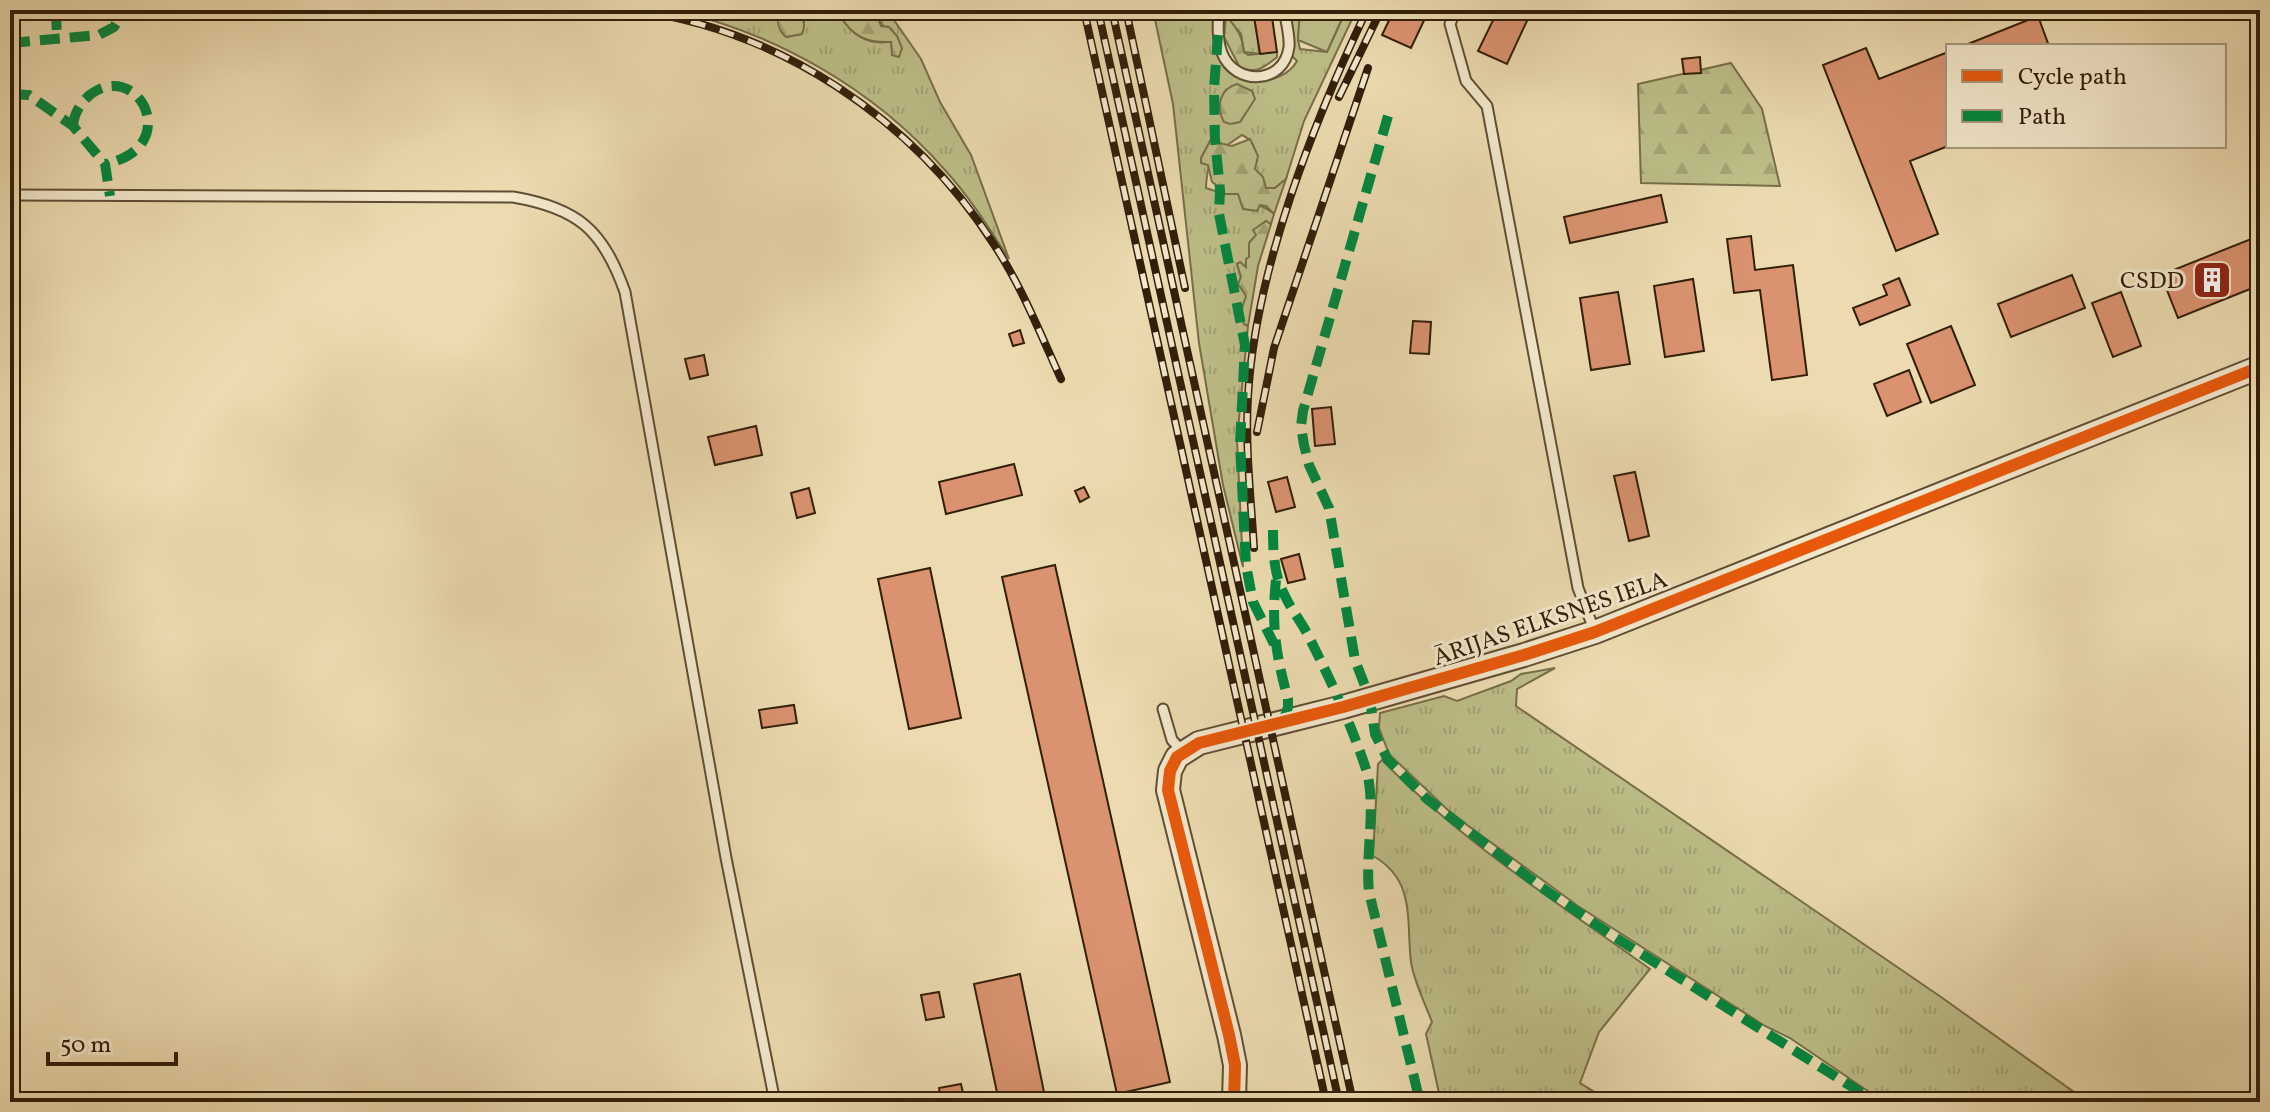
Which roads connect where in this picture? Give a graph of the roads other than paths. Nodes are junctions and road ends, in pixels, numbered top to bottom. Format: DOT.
graph roads {
  1 [pos="1219,10"];
  2 [pos="1284,10"];
  3 [pos="1456,10"];
  4 [pos="10,195"];
  5 [pos="2260,367"];
  6 [pos="1595,632"];
  7 [pos="1163,709"];
  8 [pos="1183,752"];
  9 [pos="775,1102"];
  10 [pos="1234,1102"];
  1 -- 2 [label="lane"];
  3 -- 6 [label="lane"];
  4 -- 9 [label="lane"];
  5 -- 6 [label="street, ĀRIJAS ELKSNES IELA"];
  6 -- 8 [label="street, ĀRIJAS ELKSNES IELA"];
  7 -- 8 [label="lane"];
  8 -- 10 [label="street"];
}
